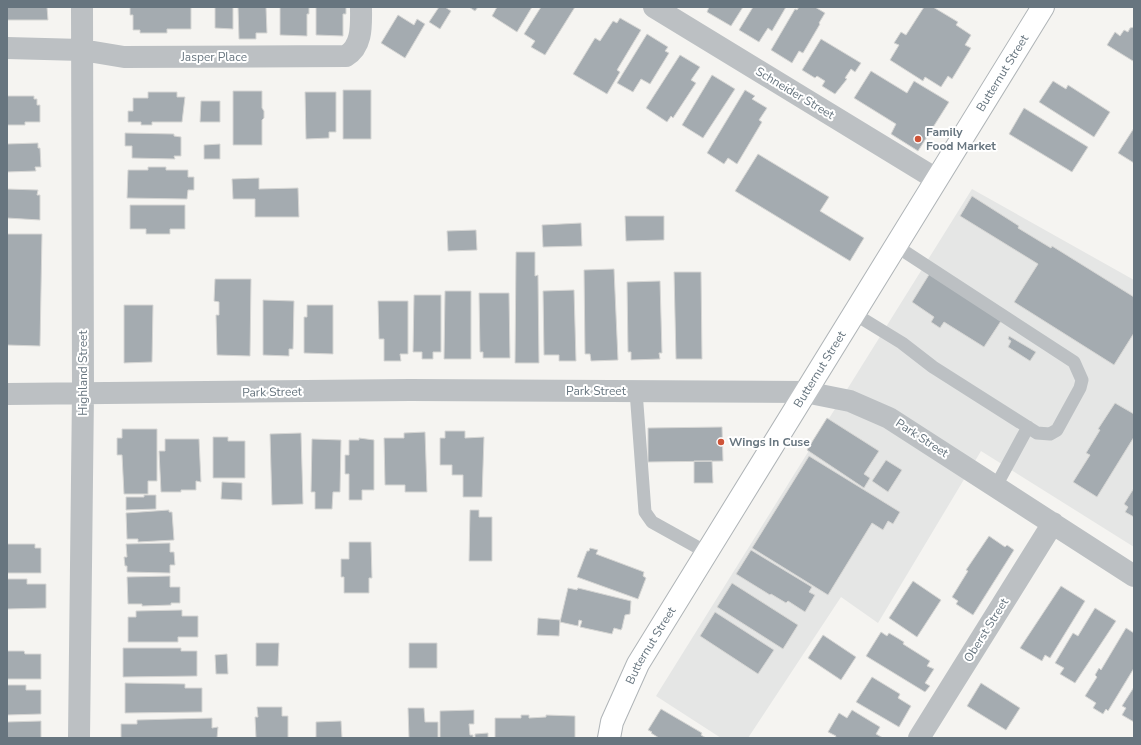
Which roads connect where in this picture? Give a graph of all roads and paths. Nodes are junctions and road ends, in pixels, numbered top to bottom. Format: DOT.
graph roads {
  1 [pos="82,7"];
  2 [pos="361,7"];
  3 [pos="654,7"];
  4 [pos="1043,7"];
  5 [pos="7,48"];
  6 [pos="82,50"];
  7 [pos="936,180"];
  8 [pos="896,246"];
  9 [pos="853,313"];
  10 [pos="636,391"];
  11 [pos="805,392"];
  12 [pos="83,393"];
  13 [pos="7,394"];
  14 [pos="1032,430"];
  15 [pos="996,486"];
  16 [pos="1053,522"];
  17 [pos="706,552"];
  18 [pos="1134,576"];
  19 [pos="80,738"];
  20 [pos="609,738"];
  21 [pos="919,738"];
  1 -- 6 [label="street, Highland Street"];
  2 -- 6 [label="street, Jasper Place"];
  3 -- 7 [label="street, Schneider Street"];
  4 -- 7 [label="street, Butternut Street"];
  5 -- 6 [label="street, Jasper Place"];
  6 -- 12 [label="street, Highland Street"];
  7 -- 8 [label="street, Butternut Street"];
  8 -- 9 [label="street, Butternut Street"];
  8 -- 14 [label="lane"];
  9 -- 11 [label="street, Butternut Street"];
  9 -- 14 [label="lane"];
  10 -- 11 [label="street, Park Street"];
  10 -- 12 [label="street, Park Street"];
  10 -- 17 [label="lane"];
  11 -- 15 [label="street, Park Street"];
  11 -- 17 [label="street, Butternut Street"];
  12 -- 13 [label="street, Park Street"];
  12 -- 19 [label="street, Highland Street"];
  14 -- 15 [label="lane"];
  15 -- 16 [label="street, Park Street"];
  16 -- 18 [label="street, Park Street"];
  16 -- 21 [label="street, Oberst Street"];
  17 -- 20 [label="street, Butternut Street"];
}
